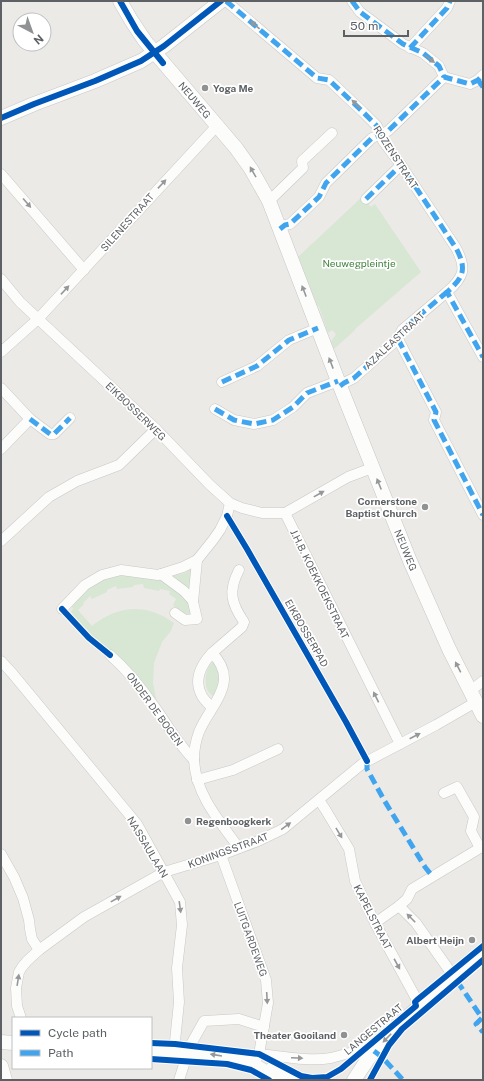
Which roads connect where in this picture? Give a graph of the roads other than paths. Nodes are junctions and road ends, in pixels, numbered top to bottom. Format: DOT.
graph roads {
  1 [pos="120,1"];
  2 [pos="221,1"];
  3 [pos="226,1"];
  4 [pos="450,1"];
  5 [pos="354,2"];
  6 [pos="410,48"];
  7 [pos="155,53"];
  8 [pos="444,78"];
  9 [pos="481,81"];
  10 [pos="1,118"];
  11 [pos="217,126"];
  12 [pos="332,133"];
  13 [pos="381,134"];
  14 [pos="401,166"];
  15 [pos="1,174"];
  16 [pos="366,199"];
  17 [pos="268,201"];
  18 [pos="280,229"];
  19 [pos="84,270"];
  20 [pos="1,279"];
  21 [pos="447,292"];
  22 [pos="38,319"];
  23 [pos="318,328"];
  24 [pos="398,339"];
  25 [pos="1,352"];
  26 [pos="483,357"];
  27 [pos="222,382"];
  28 [pos="339,383"];
  29 [pos="1,388"];
  30 [pos="215,409"];
  31 [pos="70,418"];
  32 [pos="30,419"];
  33 [pos="156,429"];
  34 [pos="1,449"];
  35 [pos="372,468"];
  36 [pos="230,503"];
  37 [pos="285,512"];
  38 [pos="483,515"];
  39 [pos="1,541"];
  40 [pos="197,560"];
  41 [pos="239,570"];
  42 [pos="161,574"];
  43 [pos="193,602"];
  44 [pos="62,609"];
  45 [pos="175,614"];
  46 [pos="212,653"];
  47 [pos="110,655"];
  48 [pos="1,661"];
  49 [pos="483,681"];
  50 [pos="474,697"];
  51 [pos="212,708"];
  52 [pos="483,716"];
  53 [pos="400,744"];
  54 [pos="278,749"];
  55 [pos="194,760"];
  56 [pos="197,780"];
  57 [pos="444,792"];
  58 [pos="318,800"];
  59 [pos="239,848"];
  60 [pos="1,854"];
  61 [pos="221,855"];
  62 [pos="164,872"];
  63 [pos="400,906"];
  64 [pos="375,923"];
  65 [pos="40,950"];
  66 [pos="483,954"];
  67 [pos="454,978"];
  68 [pos="422,1006"];
  69 [pos="21,1017"];
  70 [pos="265,1022"];
  71 [pos="1,1042"];
  72 [pos="12,1043"];
  73 [pos="152,1049"];
  74 [pos="181,1051"];
  75 [pos="374,1051"];
  76 [pos="256,1059"];
  77 [pos="1,1066"];
  78 [pos="6,1080"];
  79 [pos="179,1080"];
  80 [pos="278,1080"];
  81 [pos="292,1080"];
  82 [pos="343,1080"];
  83 [pos="354,1080"];
  1 -- 7 [label="street, NEUWEG"];
  2 -- 7 [label="street"];
  13 -- 3 [label="street, ROZENSTRAAT, one-way"];
  4 -- 6 [label="street"];
  5 -- 6 [label="street"];
  6 -- 8 [label="street, one-way"];
  7 -- 10 [label="street"];
  7 -- 11 [label="street, NEUWEG"];
  8 -- 9 [label="street"];
  8 -- 13 [label="street"];
  17 -- 11 [label="street, NEUWEG, one-way"];
  19 -- 11 [label="street, SILENESTRAAT, one-way"];
  12 -- 17 [label="street"];
  13 -- 14 [label="street, ROZENSTRAAT"];
  13 -- 18 [label="street"];
  14 -- 16 [label="street"];
  14 -- 21 [label="street, ROZENSTRAAT"];
  15 -- 19 [label="street, one-way"];
  17 -- 18 [label="street, NEUWEG"];
  23 -- 18 [label="street, NEUWEG, one-way"];
  22 -- 19 [label="street, SILENESTRAAT, one-way"];
  20 -- 22 [label="street, EIKBOSSERWEG"];
  21 -- 24 [label="street, AZALEASTRAAT"];
  21 -- 26 [label="street"];
  22 -- 25 [label="street, SILENESTRAAT"];
  22 -- 33 [label="street, EIKBOSSERWEG"];
  23 -- 27 [label="street"];
  28 -- 23 [label="street, NEUWEG, one-way"];
  24 -- 28 [label="street, AZALEASTRAAT"];
  24 -- 38 [label="street"];
  28 -- 30 [label="street"];
  28 -- 35 [label="street, NEUWEG"];
  29 -- 32 [label="street"];
  31 -- 32 [label="street"];
  32 -- 34 [label="street"];
  33 -- 36 [label="street, EIKBOSSERWEG"];
  33 -- 39 [label="street"];
  37 -- 35 [label="street, one-way"];
  50 -- 35 [label="street, NEUWEG, one-way"];
  36 -- 37 [label="street, EIKBOSSERWEG"];
  36 -- 40 [label="street"];
  53 -- 37 [label="street, J.H.B. KOEKKOEKSTRAAT, one-way"];
  40 -- 42 [label="street"];
  40 -- 43 [label="street"];
  41 -- 46 [label="street"];
  42 -- 43 [label="street"];
  42 -- 44 [label="street"];
  43 -- 45 [label="street"];
  46 -- 51 [label="street"];
  46 -- 51 [label="street"];
  47 -- 55 [label="street, ONDER DE BOGEN"];
  48 -- 62 [label="street, NASSAULAAN"];
  49 -- 50 [label="street, KONINGSSTRAAT"];
  50 -- 52 [label="street, NEUWEG"];
  53 -- 50 [label="street, KONINGSSTRAAT, one-way"];
  51 -- 55 [label="street"];
  53 -- 58 [label="street, KONINGSSTRAAT"];
  54 -- 56 [label="street"];
  55 -- 56 [label="street"];
  56 -- 59 [label="street"];
  57 -- 63 [label="street"];
  59 -- 58 [label="street, KONINGSSTRAAT, one-way"];
  58 -- 64 [label="street, KAPELSTRAAT, one-way"];
  59 -- 61 [label="street, KONINGSSTRAAT"];
  60 -- 65 [label="street"];
  61 -- 62 [label="street, KONINGSSTRAAT"];
  61 -- 70 [label="street, LUITGARDEWEG, one-way"];
  65 -- 62 [label="street, KONINGSSTRAAT, one-way"];
  62 -- 74 [label="street, NASSAULAAN, one-way"];
  63 -- 64 [label="street"];
  67 -- 63 [label="street, one-way"];
  64 -- 68 [label="street, KAPELSTRAAT, one-way"];
  69 -- 65 [label="street, KONINGSSTRAAT, one-way"];
  66 -- 67 [label="street, LANGESTRAAT"];
  67 -- 68 [label="street, LANGESTRAAT"];
  68 -- 75 [label="street, LANGESTRAAT, one-way"];
  70 -- 74 [label="street"];
  70 -- 76 [label="street, LUITGARDEWEG"];
  71 -- 72 [label="street"];
  73 -- 74 [label="street"];
  76 -- 74 [label="street, one-way"];
  74 -- 79 [label="street"];
  76 -- 75 [label="street, one-way"];
  75 -- 82 [label="street"];
  75 -- 83 [label="street, LANGESTRAAT"];
  76 -- 80 [label="street"];
  76 -- 81 [label="street"];
  77 -- 78 [label="street"];
}
